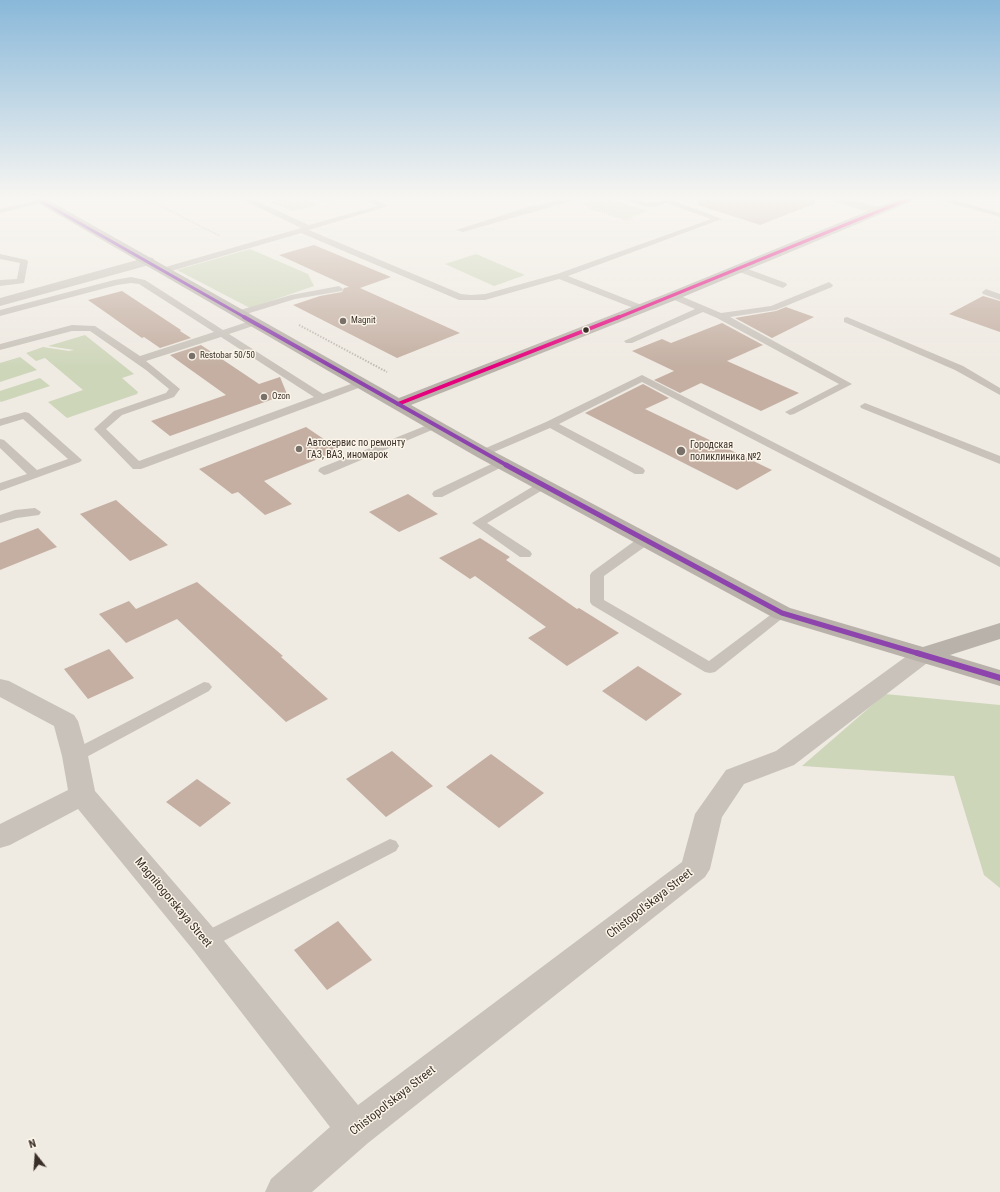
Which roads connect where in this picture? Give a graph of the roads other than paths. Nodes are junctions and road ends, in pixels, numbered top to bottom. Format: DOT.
graph roads {
  1 [pos="0,256"];
  2 [pos="137,256"];
  3 [pos="213,256"];
  4 [pos="365,256"];
  5 [pos="616,256"];
  6 [pos="769,256"];
  7 [pos="148,262"];
  8 [pos="738,268"];
  9 [pos="164,270"];
  10 [pos="560,276"];
  11 [pos="0,283"];
  12 [pos="783,285"];
  13 [pos="829,285"];
  14 [pos="338,289"];
  15 [pos="986,292"];
  16 [pos="673,296"];
  17 [pos="1000,296"];
  18 [pos="0,302"];
  19 [pos="641,308"];
  20 [pos="703,309"];
  21 [pos="0,313"];
  22 [pos="240,313"];
  23 [pos="720,316"];
  24 [pos="847,320"];
  25 [pos="256,322"];
  26 [pos="223,333"];
  27 [pos="629,341"];
  28 [pos="0,348"];
  29 [pos="138,360"];
  30 [pos="362,383"];
  31 [pos="1000,392"];
  32 [pos="323,398"];
  33 [pos="398,404"];
  34 [pos="865,406"];
  35 [pos="790,412"];
  36 [pos="0,423"];
  37 [pos="550,424"];
  38 [pos="435,425"];
  39 [pos="0,442"];
  40 [pos="483,453"];
  41 [pos="1000,460"];
  42 [pos="502,463"];
  43 [pos="324,471"];
  44 [pos="639,471"];
  45 [pos="35,475"];
  46 [pos="542,485"];
  47 [pos="0,487"];
  48 [pos="438,494"];
  49 [pos="35,512"];
  50 [pos="0,519"];
  51 [pos="645,540"];
  52 [pos="525,554"];
  53 [pos="1000,563"];
  54 [pos="782,613"];
  55 [pos="1000,630"];
  56 [pos="923,654"];
  57 [pos="1000,678"];
  58 [pos="0,687"];
  59 [pos="204,687"];
  60 [pos="75,756"];
  61 [pos="82,795"];
  62 [pos="0,837"];
  63 [pos="390,846"];
  64 [pos="205,941"];
  65 [pos="355,1130"];
  66 [pos="284,1192"];
  1 -- 11 [label="lane"];
  2 -- 7 [label="street"];
  3 -- 9 [label="lane"];
  4 -- 10 [label="lane"];
  5 -- 10 [label="lane"];
  6 -- 8 [label="street"];
  7 -- 9 [label="street"];
  7 -- 18 [label="street"];
  8 -- 12 [label="lane"];
  8 -- 16 [label="street"];
  9 -- 22 [label="street"];
  10 -- 19 [label="lane"];
  13 -- 23 [label="lane"];
  14 -- 22 [label="lane"];
  15 -- 17 [label="lane"];
  16 -- 19 [label="street"];
  16 -- 20 [label="lane"];
  19 -- 33 [label="street"];
  20 -- 23 [label="lane"];
  20 -- 27 [label="lane"];
  21 -- 26 [label="lane"];
  22 -- 25 [label="street"];
  23 -- 35 [label="lane"];
  24 -- 31 [label="lane"];
  25 -- 26 [label="lane"];
  25 -- 30 [label="street"];
  26 -- 29 [label="lane"];
  26 -- 32 [label="lane"];
  28 -- 29 [label="lane"];
  29 -- 32 [label="lane"];
  30 -- 32 [label="lane"];
  30 -- 33 [label="street"];
  33 -- 38 [label="street"];
  34 -- 41 [label="lane"];
  36 -- 45 [label="lane"];
  37 -- 40 [label="lane"];
  37 -- 44 [label="lane"];
  37 -- 53 [label="lane"];
  38 -- 40 [label="street"];
  38 -- 43 [label="lane"];
  39 -- 45 [label="lane"];
  40 -- 42 [label="street"];
  42 -- 46 [label="street"];
  42 -- 48 [label="lane"];
  45 -- 47 [label="lane"];
  46 -- 51 [label="street"];
  46 -- 52 [label="lane"];
  49 -- 50 [label="lane"];
  51 -- 54 [label="street"];
  51 -- 54 [label="lane"];
  54 -- 56 [label="street"];
  55 -- 56 [label="street, Chistopol'skaya Street"];
  56 -- 57 [label="street"];
  56 -- 65 [label="street, Chistopol'skaya Street"];
  58 -- 60 [label="street, Magnitogorskaya Street"];
  59 -- 60 [label="lane"];
  60 -- 61 [label="street, Magnitogorskaya Street"];
  61 -- 62 [label="street"];
  61 -- 64 [label="street, Magnitogorskaya Street"];
  63 -- 64 [label="lane"];
  64 -- 65 [label="street, Magnitogorskaya Street"];
  65 -- 66 [label="street, Chistopol'skaya Street"];
}
